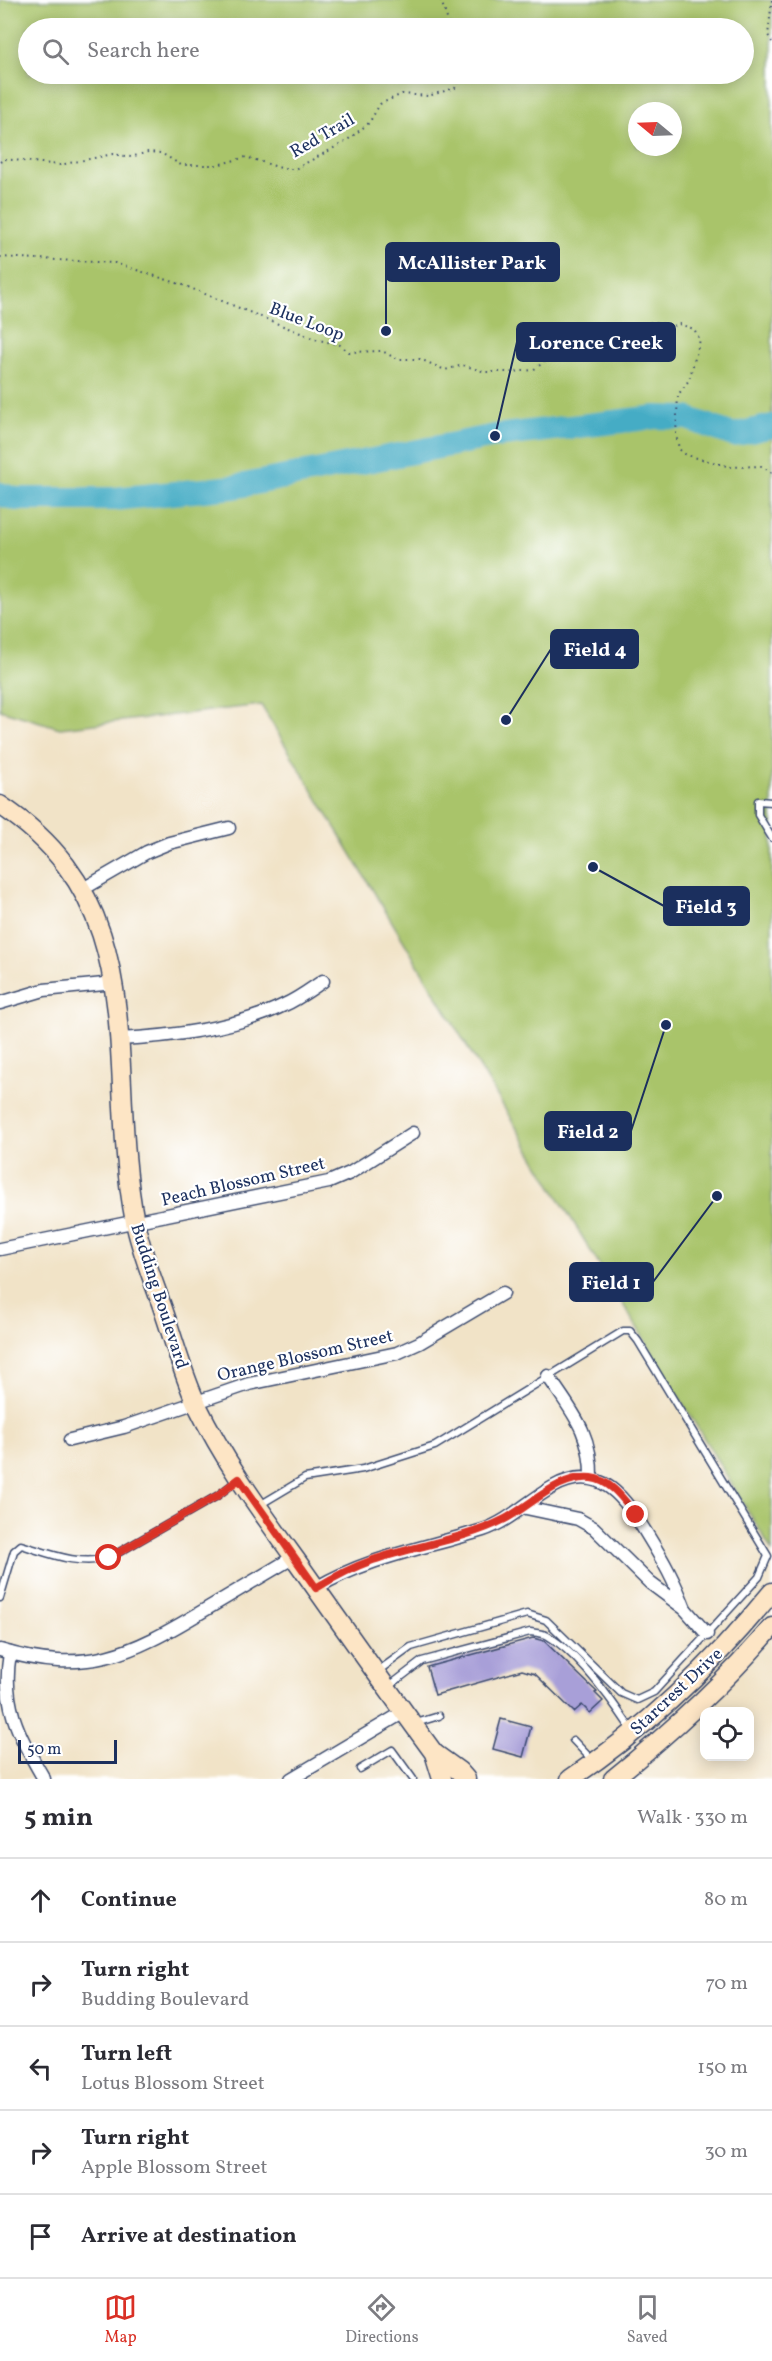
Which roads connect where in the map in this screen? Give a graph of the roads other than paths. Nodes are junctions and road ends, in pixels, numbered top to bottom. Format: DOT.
graph roads {
  1 [pos="772,802"];
  2 [pos="0,805"];
  3 [pos="229,828"];
  4 [pos="772,838"];
  5 [pos="83,889"];
  6 [pos="323,981"];
  7 [pos="114,983"];
  8 [pos="0,1003"];
  9 [pos="118,1039"];
  10 [pos="413,1132"];
  11 [pos="135,1223"];
  12 [pos="0,1249"];
  13 [pos="503,1293"];
  14 [pos="548,1376"];
  15 [pos="196,1402"];
  16 [pos="70,1440"];
  17 [pos="591,1478"];
  18 [pos="239,1479"];
  19 [pos="258,1507"];
  20 [pos="526,1508"];
  21 [pos="294,1557"];
  22 [pos="316,1588"];
  23 [pos="772,1592"];
  24 [pos="0,1598"];
  25 [pos="685,1609"];
  26 [pos="772,1627"];
  27 [pos="707,1635"];
  28 [pos="5,1652"];
  29 [pos="381,1680"];
  30 [pos="439,1716"];
  31 [pos="408,1718"];
  32 [pos="633,1732"];
  33 [pos="573,1740"];
  34 [pos="434,1753"];
  35 [pos="595,1763"];
  36 [pos="360,1769"];
  37 [pos="305,1775"];
  38 [pos="441,1778"];
  39 [pos="44,1779"];
  40 [pos="291,1779"];
  41 [pos="413,1779"];
  42 [pos="466,1779"];
  43 [pos="570,1779"];
  44 [pos="613,1779"];
  1 -- 4 [label="lane"];
  2 -- 5 [label="street, Budding Boulevard"];
  3 -- 5 [label="street"];
  5 -- 7 [label="street, Budding Boulevard"];
  6 -- 9 [label="street"];
  7 -- 8 [label="street"];
  7 -- 9 [label="street, Budding Boulevard"];
  9 -- 11 [label="street, Budding Boulevard"];
  10 -- 11 [label="street, Peach Blossom Street"];
  11 -- 12 [label="street, Peach Blossom Street"];
  11 -- 15 [label="street, Budding Boulevard"];
  13 -- 15 [label="street, Orange Blossom Street"];
  14 -- 17 [label="street"];
  14 -- 19 [label="lane"];
  14 -- 27 [label="lane"];
  15 -- 16 [label="street, Orange Blossom Street"];
  15 -- 18 [label="street, Budding Boulevard"];
  17 -- 20 [label="street"];
  17 -- 25 [label="street"];
  18 -- 19 [label="street, Budding Boulevard"];
  18 -- 24 [label="lane"];
  19 -- 21 [label="street, Budding Boulevard"];
  20 -- 22 [label="street"];
  20 -- 25 [label="street"];
  21 -- 22 [label="street, Budding Boulevard"];
  21 -- 28 [label="street"];
  22 -- 29 [label="street, Budding Boulevard"];
  23 -- 32 [label="street, Starcrest Drive"];
  25 -- 27 [label="street"];
  26 -- 44 [label="street, Starcrest Drive"];
  27 -- 29 [label="lane"];
  28 -- 39 [label="street"];
  29 -- 31 [label="street, Budding Boulevard"];
  29 -- 32 [label="lane"];
  30 -- 31 [label="lane"];
  31 -- 34 [label="street, Budding Boulevard"];
  31 -- 37 [label="street"];
  32 -- 35 [label="street, Starcrest Drive"];
  33 -- 35 [label="lane"];
  34 -- 38 [label="street, Budding Boulevard"];
  34 -- 42 [label="street, Budding Boulevard"];
  35 -- 43 [label="street, Starcrest Drive"];
  36 -- 41 [label="lane"];
  37 -- 40 [label="street"];
}
